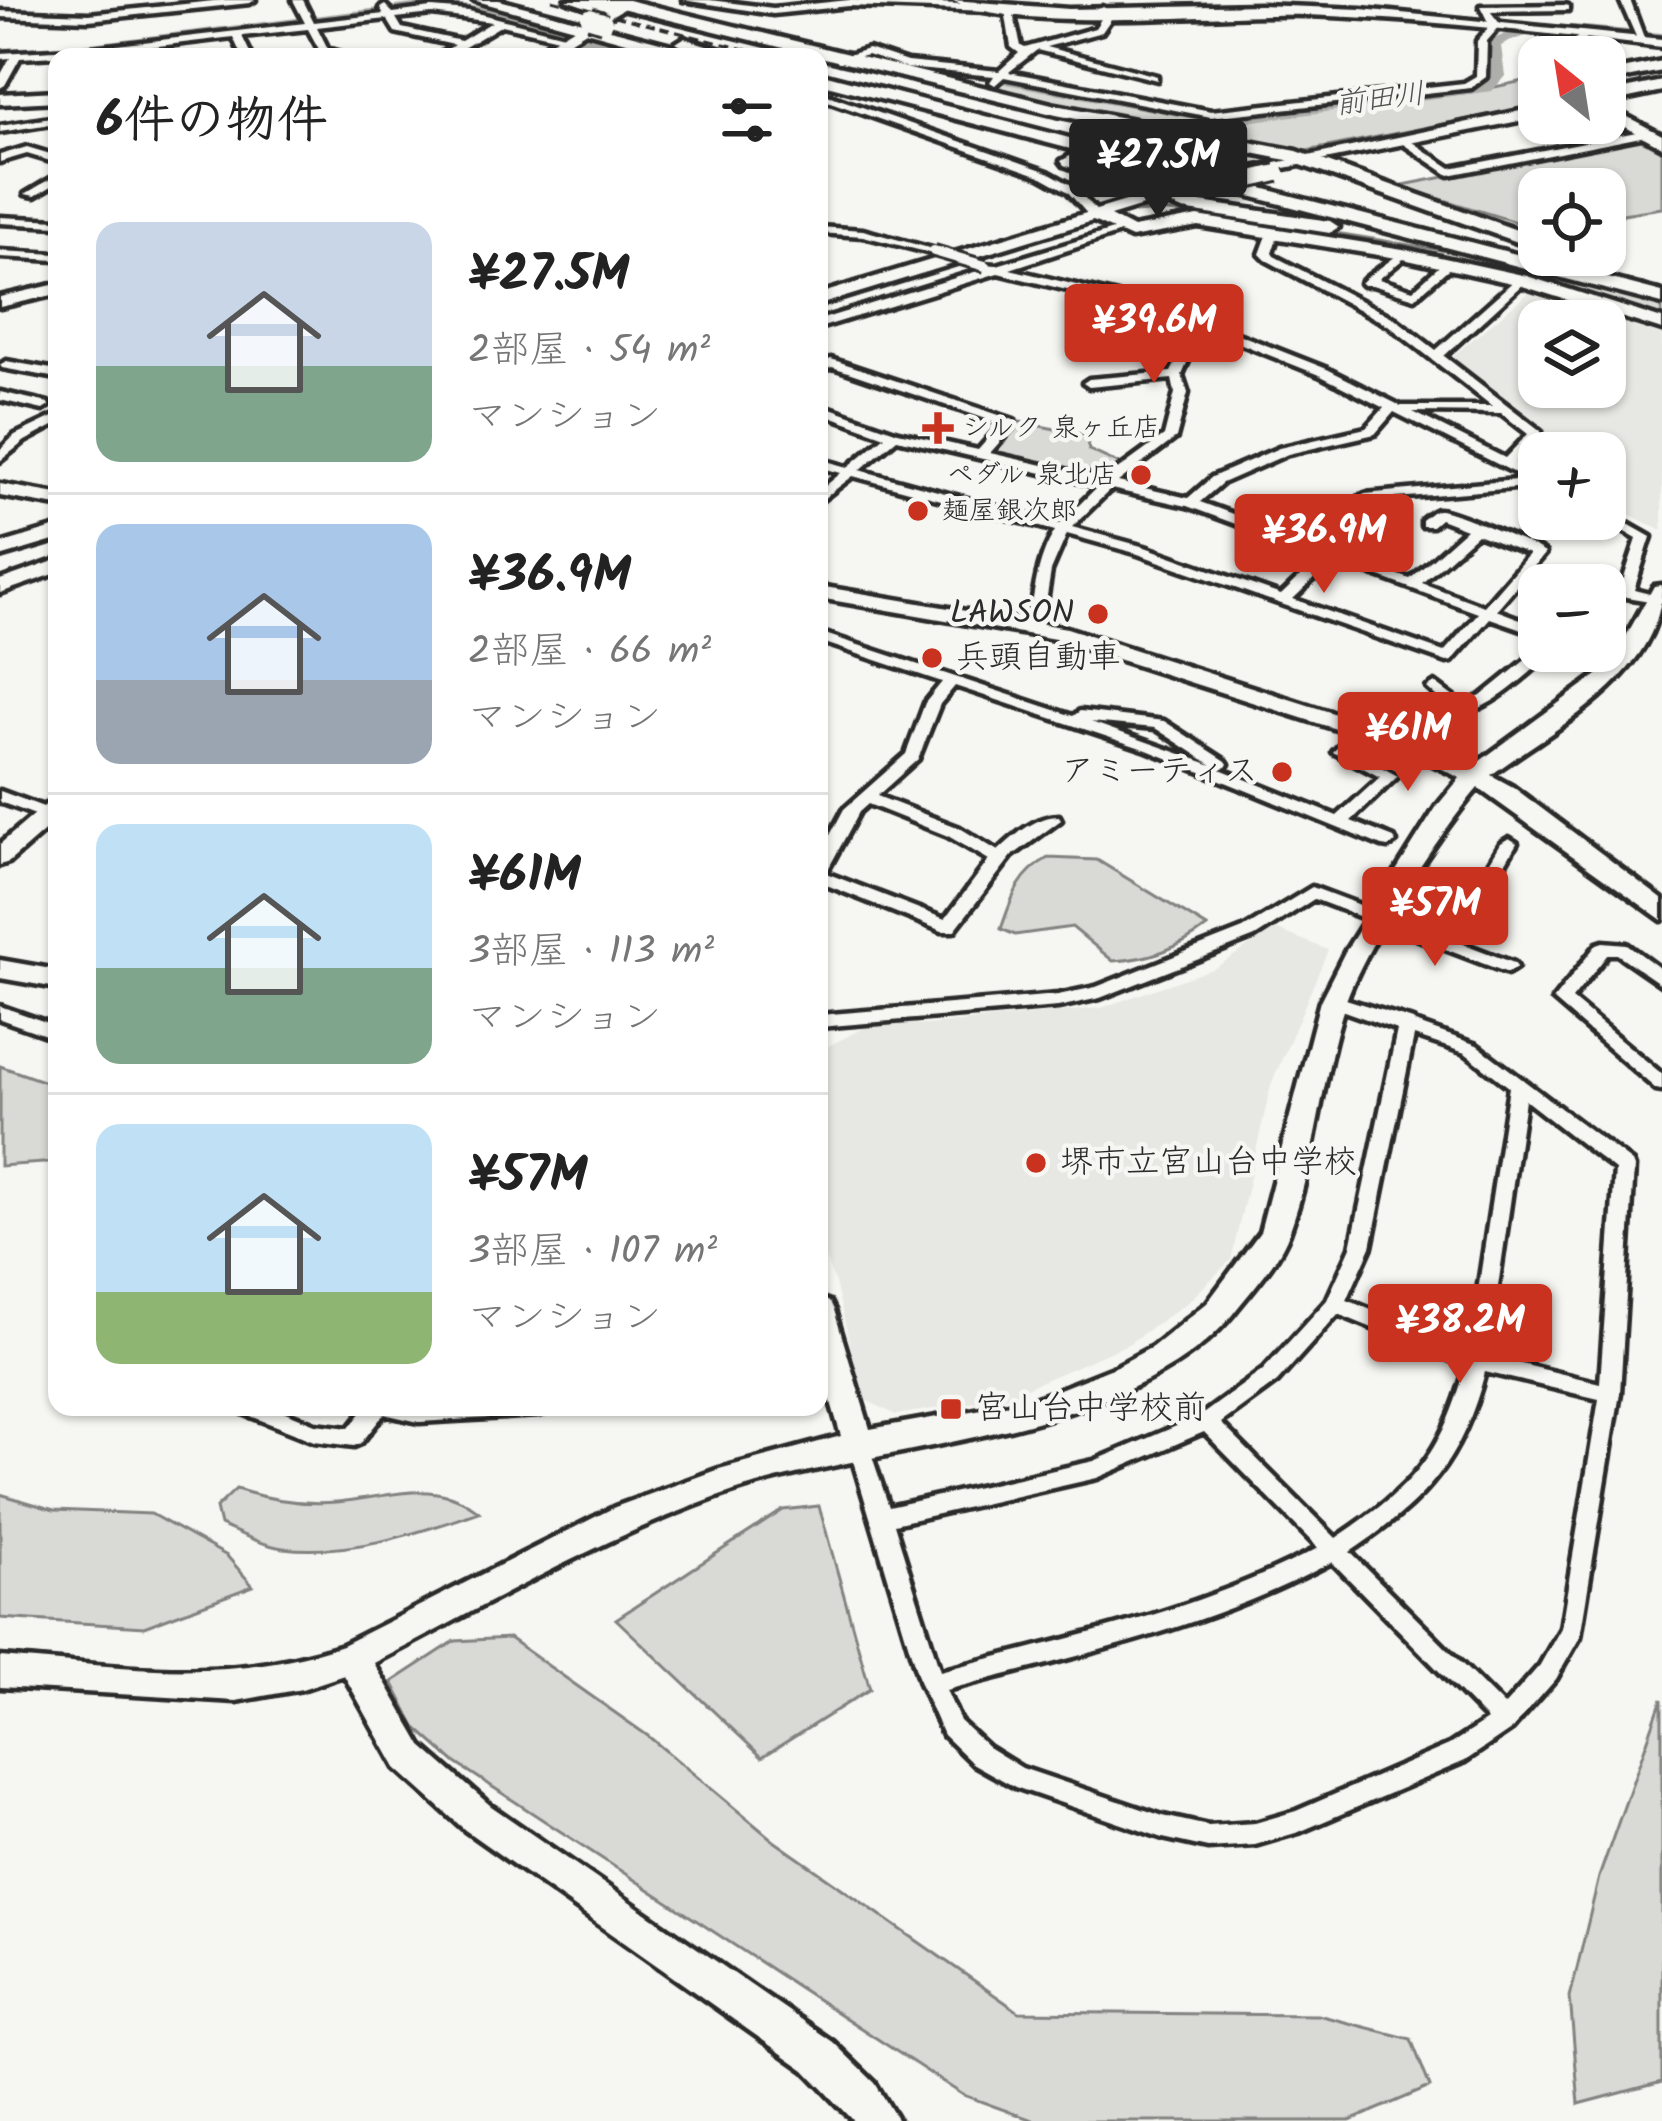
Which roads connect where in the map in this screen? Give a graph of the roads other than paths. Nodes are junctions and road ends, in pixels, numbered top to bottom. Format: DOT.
graph roads {
  1 [pos="9,0"];
  2 [pos="250,0"];
  3 [pos="298,0"];
  4 [pos="481,0"];
  5 [pos="518,0"];
  6 [pos="574,0"];
  7 [pos="688,0"];
  8 [pos="715,0"];
  9 [pos="805,0"];
  10 [pos="959,0"];
  11 [pos="1625,0"];
  12 [pos="445,4"];
  13 [pos="989,8"];
  14 [pos="1524,8"];
  15 [pos="1565,8"];
  16 [pos="382,9"];
  17 [pos="0,10"];
  18 [pos="1103,10"];
  19 [pos="1008,12"];
  20 [pos="136,14"];
  21 [pos="89,17"];
  22 [pos="598,18"];
  23 [pos="308,21"];
  24 [pos="500,22"];
  25 [pos="1495,24"];
  26 [pos="0,25"];
  27 [pos="26,26"];
  28 [pos="1535,26"];
  29 [pos="1581,32"];
  30 [pos="236,34"];
  31 [pos="1577,36"];
  32 [pos="146,41"];
  33 [pos="1643,41"];
  34 [pos="97,43"];
  35 [pos="1662,43"];
  36 [pos="462,44"];
  37 [pos="85,48"];
  38 [pos="149,48"];
  39 [pos="243,48"];
  40 [pos="322,48"];
  41 [pos="456,48"];
  42 [pos="547,48"];
  43 [pos="676,48"];
  44 [pos="705,48"];
  45 [pos="749,48"];
  46 [pos="759,48"];
  47 [pos="1039,48"];
  48 [pos="1023,51"];
  49 [pos="0,52"];
  50 [pos="48,52"];
  51 [pos="16,56"];
  52 [pos="829,61"];
  53 [pos="1662,66"];
  54 [pos="856,73"];
  55 [pos="1626,73"];
  56 [pos="998,79"];
  57 [pos="1153,79"];
  58 [pos="0,86"];
  59 [pos="1662,86"];
  60 [pos="828,88"];
  61 [pos="828,89"];
  62 [pos="828,90"];
  63 [pos="1626,94"];
  64 [pos="48,96"];
  65 [pos="0,99"];
  66 [pos="1518,116"];
  67 [pos="48,121"];
  68 [pos="1626,122"];
  69 [pos="0,128"];
  70 [pos="1195,137"];
  71 [pos="1655,138"];
  72 [pos="1402,140"];
  73 [pos="48,157"];
  74 [pos="0,159"];
  75 [pos="1309,161"];
  76 [pos="48,184"];
  77 [pos="31,194"];
  78 [pos="1163,197"];
  79 [pos="1095,216"];
  80 [pos="0,220"];
  81 [pos="48,223"];
  82 [pos="828,228"];
  83 [pos="1120,231"];
  84 [pos="1273,232"];
  85 [pos="1518,238"];
  86 [pos="1518,241"];
  87 [pos="0,254"];
  88 [pos="1403,254"];
  89 [pos="48,257"];
  90 [pos="1449,263"];
  91 [pos="990,268"];
  92 [pos="1626,271"];
  93 [pos="1370,280"];
  94 [pos="1521,280"];
  95 [pos="1662,280"];
  96 [pos="1606,283"];
  97 [pos="48,291"];
  98 [pos="828,297"];
  99 [pos="1349,297"];
  100 [pos="1662,298"];
  101 [pos="0,302"];
  102 [pos="828,320"];
  103 [pos="1662,325"];
  104 [pos="1228,335"];
  105 [pos="1435,358"];
  106 [pos="6,365"];
  107 [pos="828,367"];
  108 [pos="48,372"];
  109 [pos="1176,375"];
  110 [pos="1089,383"];
  111 [pos="0,396"];
  112 [pos="48,402"];
  113 [pos="43,406"];
  114 [pos="1395,407"];
  115 [pos="1503,410"];
  116 [pos="48,411"];
  117 [pos="828,411"];
  118 [pos="48,424"];
  119 [pos="894,435"];
  120 [pos="982,453"];
  121 [pos="0,458"];
  122 [pos="1508,464"];
  123 [pos="828,466"];
  124 [pos="1518,469"];
  125 [pos="852,474"];
  126 [pos="1518,483"];
  127 [pos="1109,484"];
  128 [pos="0,490"];
  129 [pos="828,491"];
  130 [pos="48,498"];
  131 [pos="1365,498"];
  132 [pos="1191,503"];
  133 [pos="1427,524"];
  134 [pos="1626,527"];
  135 [pos="1475,528"];
  136 [pos="1064,529"];
  137 [pos="48,536"];
  138 [pos="0,551"];
  139 [pos="1331,555"];
  140 [pos="48,569"];
  141 [pos="1412,585"];
  142 [pos="0,587"];
  143 [pos="828,593"];
  144 [pos="1660,596"];
  145 [pos="1284,599"];
  146 [pos="1486,611"];
  147 [pos="1518,623"];
  148 [pos="1035,627"];
  149 [pos="828,639"];
  150 [pos="1626,656"];
  151 [pos="1520,672"];
  152 [pos="1612,672"];
  153 [pos="953,679"];
  154 [pos="1436,688"];
  155 [pos="1364,728"];
  156 [pos="1476,775"];
  157 [pos="0,796"];
  158 [pos="865,797"];
  159 [pos="48,811"];
  160 [pos="48,818"];
  161 [pos="1053,820"];
  162 [pos="1340,822"];
  163 [pos="1388,842"];
  164 [pos="1509,843"];
  165 [pos="828,856"];
  166 [pos="0,857"];
  167 [pos="997,858"];
  168 [pos="828,878"];
  169 [pos="1662,912"];
  170 [pos="1379,921"];
  171 [pos="1448,945"];
  172 [pos="1508,967"];
  173 [pos="0,968"];
  174 [pos="48,977"];
  175 [pos="1662,979"];
  176 [pos="1333,1001"];
  177 [pos="0,1012"];
  178 [pos="828,1020"];
  179 [pos="1407,1024"];
  180 [pos="48,1031"];
  181 [pos="1662,1084"];
  182 [pos="1519,1085"];
  183 [pos="1335,1304"];
  184 [pos="828,1360"];
  185 [pos="1478,1362"];
  186 [pos="1610,1393"];
  187 [pos="273,1416"];
  188 [pos="371,1416"];
  189 [pos="1207,1423"];
  190 [pos="859,1444"];
  191 [pos="883,1517"];
  192 [pos="1332,1549"];
  193 [pos="352,1657"];
  194 [pos="0,1672"];
  195 [pos="932,1683"];
  196 [pos="1504,1723"];
  197 [pos="878,2121"];
  1 -- 17 [label="street"];
  2 -- 20 [label="street"];
  3 -- 23 [label="street"];
  4 -- 22 [label="main road"];
  5 -- 22 [label="main road"];
  6 -- 22 [label="main road"];
  7 -- 13 [label="street"];
  8 -- 9 [label="street"];
  10 -- 13 [label="street"];
  11 -- 33 [label="street"];
  12 -- 16 [label="street"];
  13 -- 19 [label="street"];
  14 -- 15 [label="street"];
  14 -- 25 [label="street"];
  14 -- 28 [label="street"];
  16 -- 23 [label="street"];
  16 -- 24 [label="street"];
  16 -- 36 [label="street"];
  17 -- 21 [label="street"];
  18 -- 19 [label="street"];
  18 -- 25 [label="street"];
  18 -- 47 [label="street"];
  19 -- 48 [label="street"];
  20 -- 21 [label="street"];
  20 -- 32 [label="street"];
  21 -- 34 [label="street"];
  22 -- 24 [label="street"];
  22 -- 42 [label="street"];
  22 -- 43 [label="main road"];
  22 -- 44 [label="main road"];
  22 -- 45 [label="main road"];
  22 -- 46 [label="main road"];
  23 -- 30 [label="street"];
  23 -- 32 [label="street"];
  23 -- 40 [label="street"];
  24 -- 36 [label="street"];
  25 -- 28 [label="street"];
  25 -- 56 [label="street"];
  26 -- 27 [label="street"];
  28 -- 29 [label="street"];
  29 -- 31 [label="street"];
  29 -- 33 [label="street"];
  30 -- 32 [label="street"];
  30 -- 39 [label="street"];
  32 -- 34 [label="street"];
  32 -- 37 [label="street"];
  32 -- 38 [label="street"];
  33 -- 35 [label="street"];
  34 -- 49 [label="street"];
  36 -- 41 [label="street"];
  47 -- 48 [label="street"];
  47 -- 57 [label="street"];
  48 -- 56 [label="street"];
  49 -- 51 [label="street"];
  50 -- 51 [label="street"];
  51 -- 58 [label="street"];
  52 -- 54 [label="main road"];
  52 -- 56 [label="street"];
  52 -- 70 [label="main road"];
  53 -- 55 [label="street"];
  54 -- 70 [label="main road"];
  54 -- 86 [label="main road"];
  59 -- 63 [label="street"];
  60 -- 96 [label="main road"];
  61 -- 78 [label="main road"];
  62 -- 79 [label="street"];
  64 -- 65 [label="street"];
  66 -- 72 [label="street"];
  67 -- 69 [label="street"];
  68 -- 71 [label="street"];
  70 -- 75 [label="main road"];
  71 -- 72 [label="street"];
  72 -- 75 [label="street"];
  73 -- 74 [label="street"];
  75 -- 78 [label="street, bridge"];
  75 -- 85 [label="main road"];
  76 -- 77 [label="street"];
  78 -- 79 [label="street"];
  78 -- 96 [label="main road"];
  79 -- 83 [label="street"];
  79 -- 98 [label="street"];
  80 -- 81 [label="street"];
  82 -- 91 [label="street, bridge"];
  83 -- 84 [label="street"];
  83 -- 91 [label="street"];
  84 -- 88 [label="street"];
  84 -- 99 [label="street"];
  87 -- 89 [label="street"];
  88 -- 90 [label="street"];
  88 -- 93 [label="street"];
  90 -- 93 [label="street"];
  90 -- 94 [label="street"];
  91 -- 102 [label="street"];
  91 -- 104 [label="street"];
  92 -- 95 [label="main road"];
  93 -- 99 [label="street"];
  94 -- 103 [label="street"];
  94 -- 105 [label="street"];
  96 -- 100 [label="main road"];
  97 -- 101 [label="street"];
  99 -- 105 [label="street"];
  104 -- 109 [label="street"];
  104 -- 114 [label="street"];
  105 -- 115 [label="street"];
  106 -- 108 [label="street"];
  107 -- 120 [label="street"];
  109 -- 110 [label="street"];
  109 -- 127 [label="street"];
  111 -- 113 [label="street"];
  112 -- 113 [label="street"];
  113 -- 116 [label="street"];
  114 -- 115 [label="street"];
  114 -- 122 [label="street"];
  114 -- 132 [label="street"];
  115 -- 122 [label="street"];
  117 -- 119 [label="street"];
  118 -- 121 [label="street"];
  119 -- 120 [label="street"];
  119 -- 125 [label="street"];
  120 -- 127 [label="street"];
  122 -- 124 [label="street"];
  123 -- 125 [label="street"];
  125 -- 129 [label="street"];
  125 -- 136 [label="street"];
  126 -- 131 [label="street"];
  127 -- 132 [label="street"];
  127 -- 136 [label="street"];
  128 -- 130 [label="street"];
  132 -- 139 [label="street"];
  133 -- 135 [label="street"];
  134 -- 144 [label="street"];
  135 -- 141 [label="street"];
  135 -- 146 [label="street"];
  136 -- 145 [label="street"];
  136 -- 148 [label="street"];
  137 -- 138 [label="street"];
  139 -- 141 [label="street"];
  139 -- 145 [label="street"];
  140 -- 142 [label="street"];
  141 -- 146 [label="street"];
  143 -- 148 [label="street"];
  144 -- 150 [label="street"];
  145 -- 146 [label="street"];
  146 -- 147 [label="street"];
  148 -- 155 [label="street"];
  149 -- 153 [label="street"];
  151 -- 154 [label="street"];
  152 -- 156 [label="street"];
  153 -- 158 [label="street"];
  153 -- 162 [label="street"];
  155 -- 156 [label="street"];
  155 -- 162 [label="street"];
  156 -- 169 [label="street"];
  156 -- 170 [label="street"];
  157 -- 159 [label="street"];
  158 -- 165 [label="street"];
  158 -- 167 [label="street"];
  160 -- 166 [label="street"];
  161 -- 167 [label="street"];
  162 -- 163 [label="street"];
  164 -- 171 [label="street"];
  167 -- 168 [label="street"];
  170 -- 171 [label="street"];
  170 -- 176 [label="street"];
  170 -- 178 [label="street"];
  171 -- 172 [label="street"];
  173 -- 174 [label="street"];
  175 -- 181 [label="street"];
  176 -- 179 [label="street"];
  176 -- 190 [label="street"];
  177 -- 180 [label="street"];
  179 -- 182 [label="street"];
  179 -- 183 [label="street"];
  182 -- 185 [label="street"];
  182 -- 186 [label="street"];
  183 -- 185 [label="street"];
  183 -- 189 [label="street"];
  184 -- 190 [label="street"];
  185 -- 186 [label="street"];
  185 -- 192 [label="street"];
  186 -- 196 [label="street"];
  187 -- 188 [label="street"];
  189 -- 191 [label="street"];
  189 -- 192 [label="street"];
  190 -- 191 [label="street"];
  190 -- 193 [label="street"];
  191 -- 195 [label="street"];
  192 -- 195 [label="street"];
  192 -- 196 [label="street"];
  193 -- 194 [label="street"];
  193 -- 197 [label="street"];
  195 -- 196 [label="street"];
}
